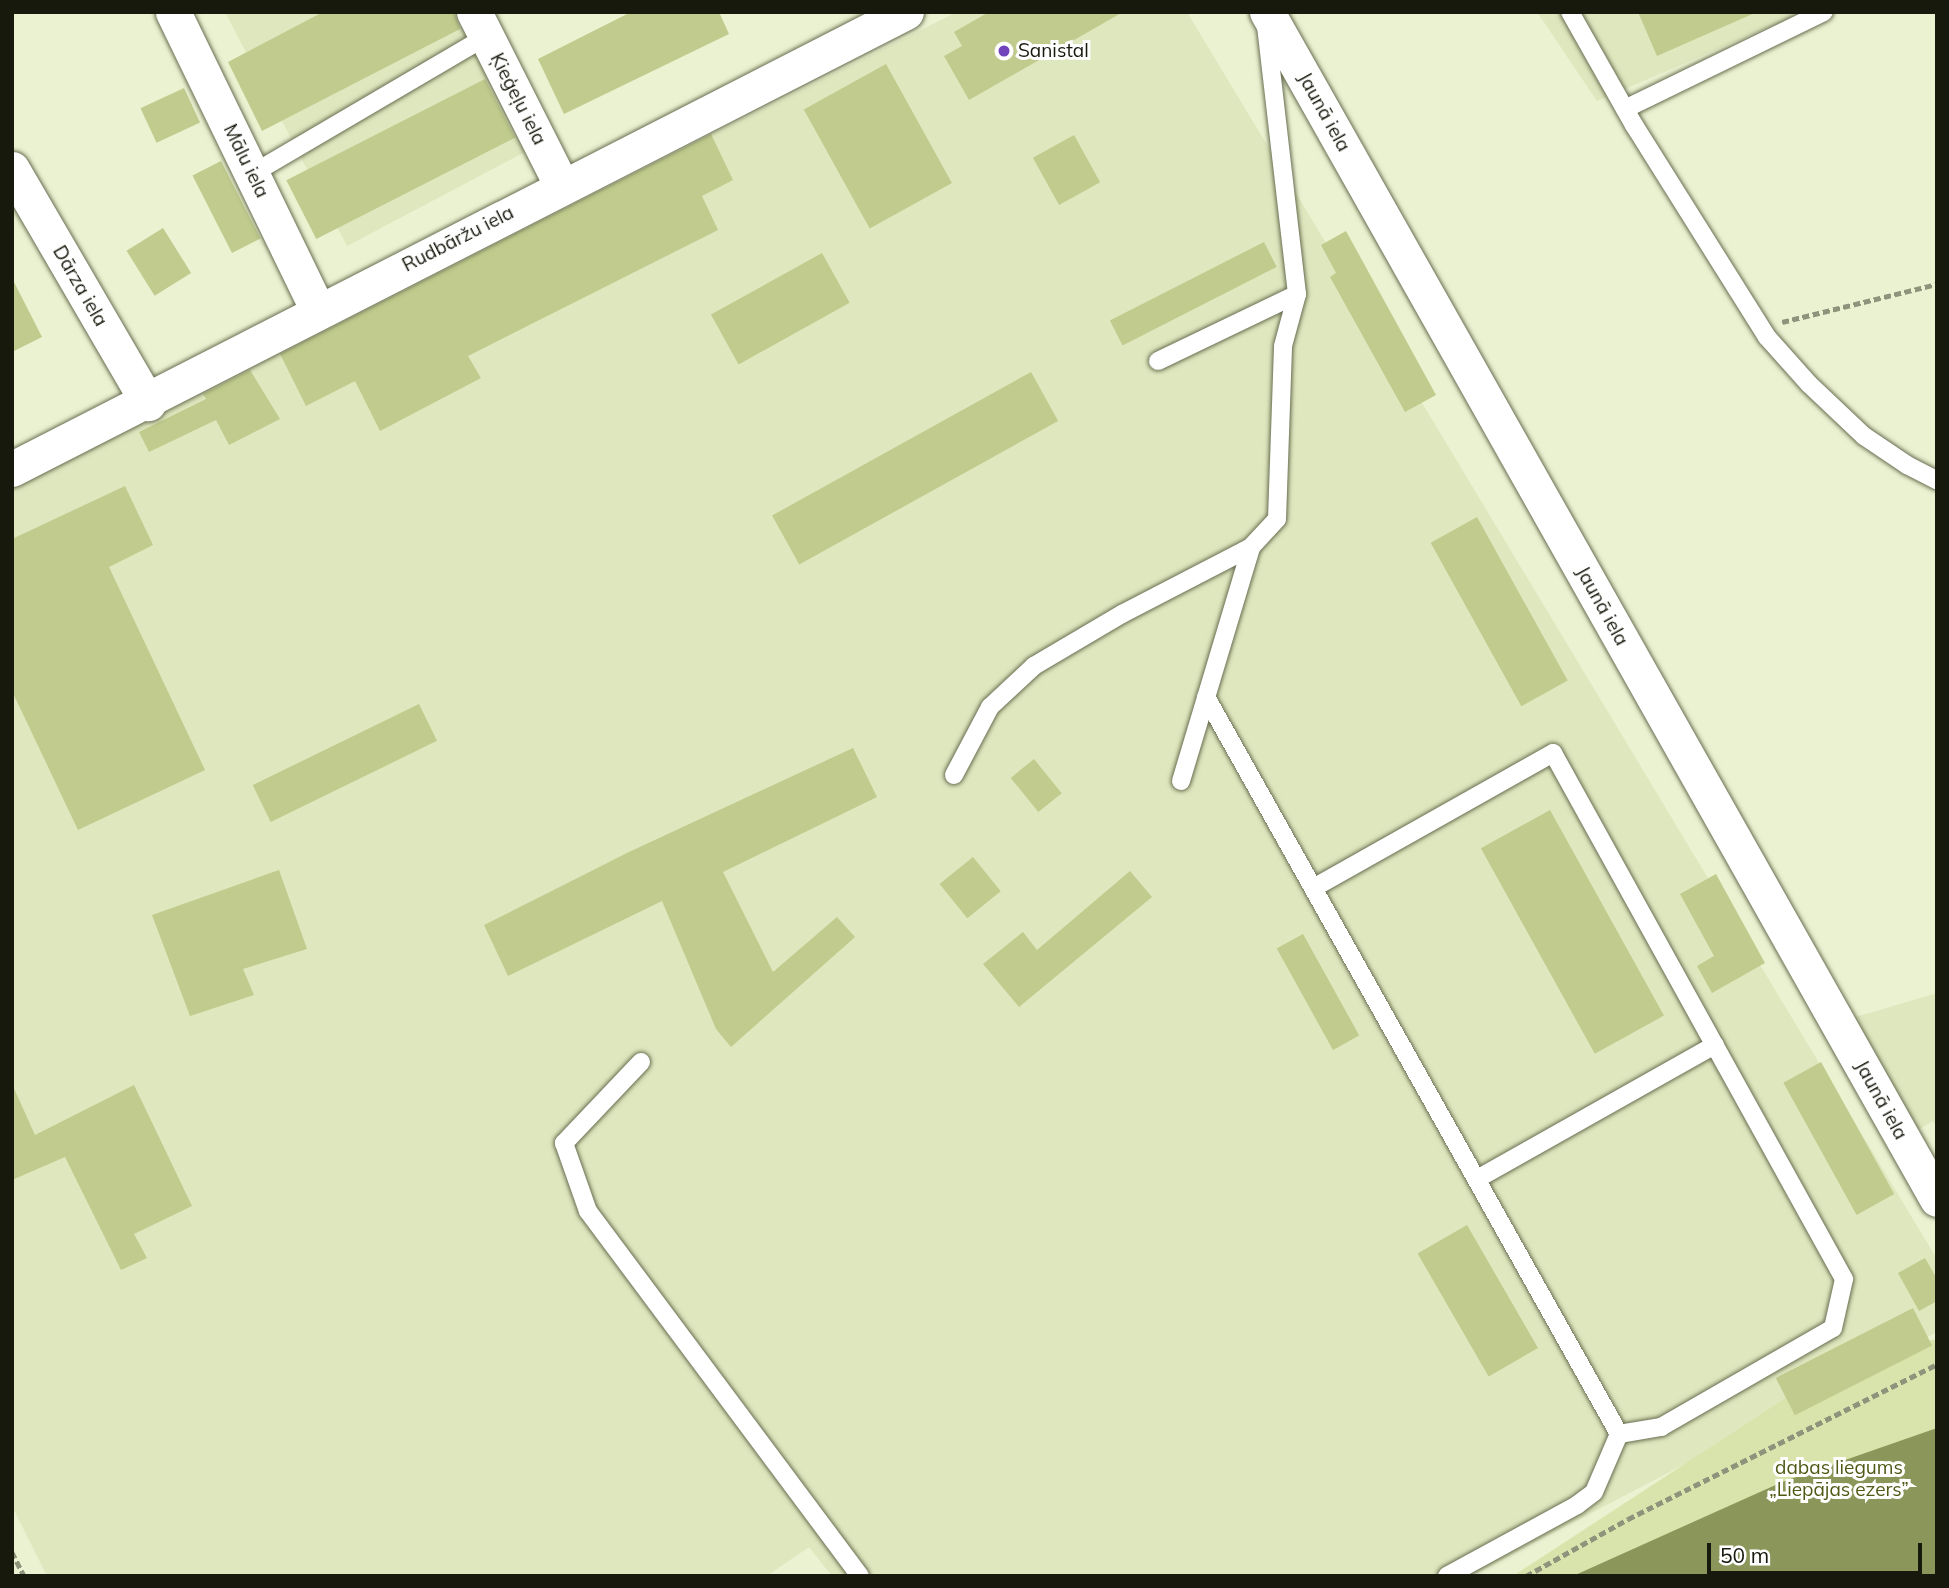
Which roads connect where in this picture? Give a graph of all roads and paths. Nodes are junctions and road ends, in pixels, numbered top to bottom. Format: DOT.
graph roads {
  1 [pos="173,12"];
  2 [pos="906,12"];
  3 [pos="1266,12"];
  4 [pos="1570,12"];
  5 [pos="1819,13"];
  6 [pos="481,24"];
  7 [pos="852,25"];
  8 [pos="1625,109"];
  9 [pos="12,169"];
  10 [pos="252,174"];
  11 [pos="562,186"];
  12 [pos="1937,284"];
  13 [pos="1297,294"];
  14 [pos="318,312"];
  15 [pos="1760,328"];
  16 [pos="1158,361"];
  17 [pos="148,403"];
  18 [pos="12,469"];
  19 [pos="1937,480"];
  20 [pos="1251,547"];
  21 [pos="1206,697"];
  22 [pos="954,775"];
  23 [pos="1181,781"];
  24 [pos="1314,888"];
  25 [pos="1715,1045"];
  26 [pos="641,1062"];
  27 [pos="1927,1161"];
  28 [pos="1477,1180"];
  29 [pos="1937,1199"];
  30 [pos="1937,1364"];
  31 [pos="1619,1434"];
  32 [pos="12,1552"];
  33 [pos="24,1576"];
  34 [pos="860,1576"];
  35 [pos="1447,1576"];
  36 [pos="1526,1576"];
  1 -- 10 [label="street, Mālu iela"];
  2 -- 7 [label="street, Rudbāržu iela"];
  3 -- 13 [label="lane"];
  3 -- 27 [label="street, Jaunā iela"];
  4 -- 8 [label="lane"];
  5 -- 8 [label="lane"];
  6 -- 10 [label="lane"];
  6 -- 11 [label="street, Ķieģeļu iela"];
  7 -- 11 [label="street, Rudbāržu iela"];
  8 -- 15 [label="lane"];
  9 -- 17 [label="street, Dārza iela"];
  10 -- 14 [label="street, Mālu iela"];
  11 -- 14 [label="street, Rudbāržu iela"];
  12 -- 15 [label="path"];
  13 -- 16 [label="lane"];
  13 -- 20 [label="lane"];
  14 -- 17 [label="street, Rudbāržu iela"];
  15 -- 19 [label="lane"];
  17 -- 18 [label="street, Rudbāržu iela"];
  20 -- 21 [label="lane"];
  20 -- 22 [label="lane"];
  21 -- 23 [label="lane"];
  21 -- 24 [label="lane"];
  24 -- 25 [label="lane"];
  24 -- 28 [label="lane"];
  25 -- 28 [label="lane"];
  25 -- 31 [label="lane"];
  26 -- 34 [label="lane"];
  27 -- 29 [label="street, Jaunā iela"];
  28 -- 31 [label="lane"];
  30 -- 36 [label="path"];
  31 -- 35 [label="lane"];
  32 -- 33 [label="path"];
}
